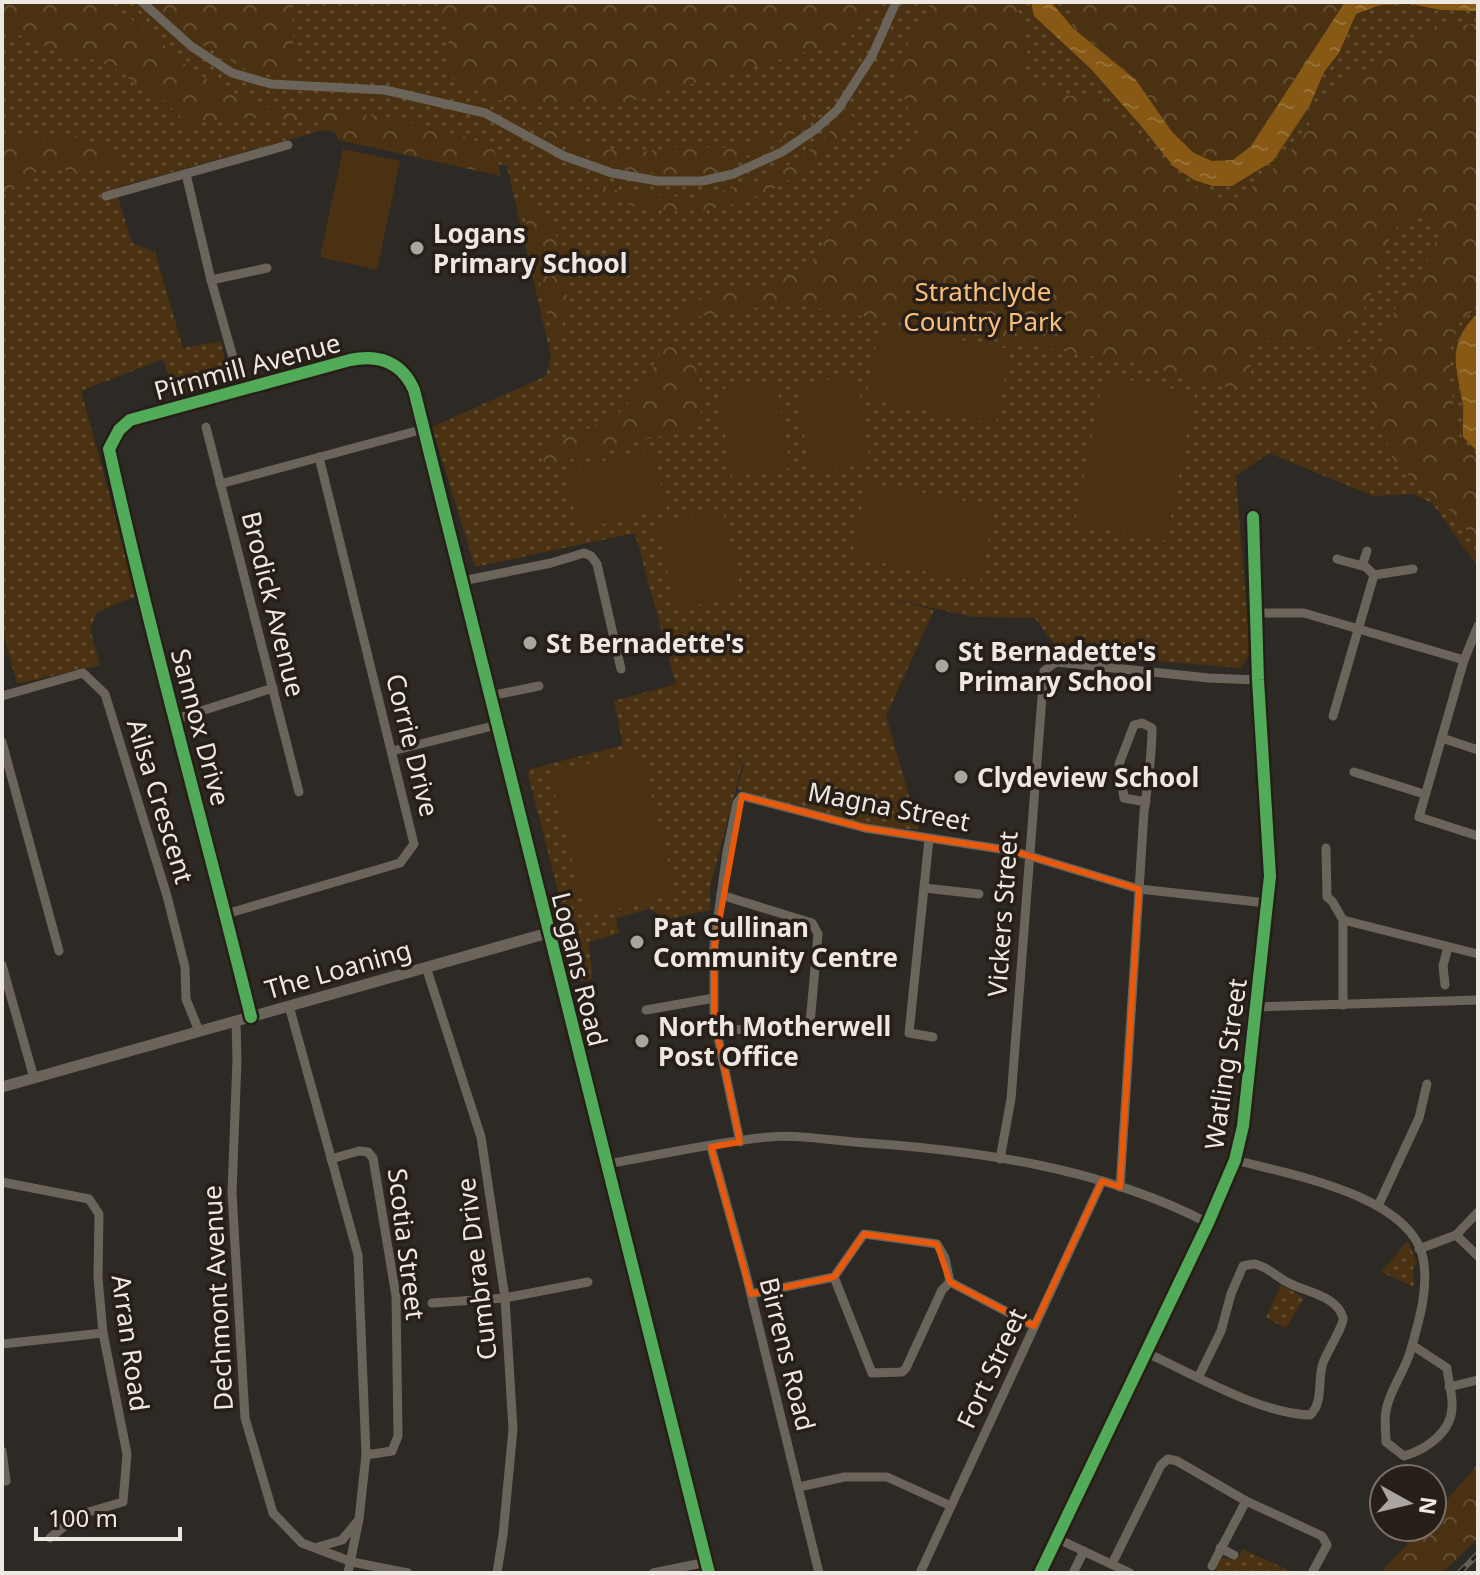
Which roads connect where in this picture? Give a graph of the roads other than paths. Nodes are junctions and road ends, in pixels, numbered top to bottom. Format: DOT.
graph roads {
  1 [pos="142,2"];
  2 [pos="896,2"];
  3 [pos="282,143"];
  4 [pos="186,174"];
  5 [pos="106,196"];
  6 [pos="267,268"];
  7 [pos="211,280"];
  8 [pos="407,377"];
  9 [pos="242,389"];
  10 [pos="206,427"];
  11 [pos="424,429"];
  12 [pos="109,449"];
  13 [pos="319,457"];
  14 [pos="220,484"];
  15 [pos="1253,517"];
  16 [pos="1367,551"];
  17 [pos="1337,559"];
  18 [pos="1362,566"];
  19 [pos="1413,569"];
  20 [pos="1374,575"];
  21 [pos="462,581"];
  22 [pos="1256,613"];
  23 [pos="1478,626"];
  24 [pos="1359,630"];
  25 [pos="1464,660"];
  26 [pos="621,669"];
  27 [pos="1258,680"];
  28 [pos="539,686"];
  29 [pos="273,688"];
  30 [pos="2,696"];
  31 [pos="490,696"];
  32 [pos="1333,716"];
  33 [pos="176,719"];
  34 [pos="497,725"];
  35 [pos="1442,738"];
  36 [pos="2,742"];
  37 [pos="1478,750"];
  38 [pos="392,751"];
  39 [pos="1354,772"];
  40 [pos="299,792"];
  41 [pos="1424,794"];
  42 [pos="1146,802"];
  43 [pos="1478,836"];
  44 [pos="929,839"];
  45 [pos="1326,848"];
  46 [pos="1028,855"];
  47 [pos="924,888"];
  48 [pos="1139,889"];
  49 [pos="979,894"];
  50 [pos="721,895"];
  51 [pos="1267,903"];
  52 [pos="226,914"];
  53 [pos="1343,920"];
  54 [pos="548,933"];
  55 [pos="1448,947"];
  56 [pos="59,951"];
  57 [pos="1478,954"];
  58 [pos="2,965"];
  59 [pos="426,967"];
  60 [pos="1445,985"];
  61 [pos="714,998"];
  62 [pos="1478,1000"];
  63 [pos="1343,1005"];
  64 [pos="289,1006"];
  65 [pos="1256,1007"];
  66 [pos="646,1010"];
  67 [pos="251,1017"];
  68 [pos="236,1021"];
  69 [pos="716,1029"];
  70 [pos="199,1031"];
  71 [pos="933,1037"];
  72 [pos="34,1078"];
  73 [pos="1427,1084"];
  74 [pos="2,1087"];
  75 [pos="740,1142"];
  76 [pos="711,1147"];
  77 [pos="331,1159"];
  78 [pos="1000,1159"];
  79 [pos="1235,1160"];
  80 [pos="607,1164"];
  81 [pos="1102,1181"];
  82 [pos="2,1182"];
  83 [pos="1120,1187"];
  84 [pos="1378,1206"];
  85 [pos="1478,1212"];
  86 [pos="1208,1223"];
  87 [pos="1456,1235"];
  88 [pos="1419,1249"];
  89 [pos="1478,1256"];
  90 [pos="834,1277"];
  91 [pos="588,1282"];
  92 [pos="950,1282"];
  93 [pos="751,1294"];
  94 [pos="505,1298"];
  95 [pos="432,1303"];
  96 [pos="1034,1326"];
  97 [pos="103,1333"];
  98 [pos="2,1344"];
  99 [pos="1412,1345"];
  100 [pos="1145,1352"];
  101 [pos="1199,1376"];
  102 [pos="1478,1380"];
  103 [pos="1449,1387"];
  104 [pos="2,1451"];
  105 [pos="366,1455"];
  106 [pos="6,1481"];
  107 [pos="799,1487"];
  108 [pos="1246,1501"];
  109 [pos="951,1506"];
  110 [pos="359,1519"];
  111 [pos="50,1538"];
  112 [pos="1056,1538"];
  113 [pos="314,1548"];
  114 [pos="1220,1548"];
  115 [pos="1084,1551"];
  116 [pos="1234,1555"];
  117 [pos="352,1562"];
  118 [pos="1112,1564"];
  119 [pos="1212,1566"];
  120 [pos="708,1568"];
  121 [pos="348,1573"];
  122 [pos="408,1573"];
  123 [pos="497,1573"];
  124 [pos="653,1573"];
  125 [pos="819,1573"];
  126 [pos="920,1573"];
  127 [pos="1040,1573"];
  128 [pos="1073,1573"];
  129 [pos="1130,1573"];
  130 [pos="1312,1573"];
  1 -- 2 [label="street"];
  3 -- 4 [label="street"];
  4 -- 5 [label="street"];
  4 -- 7 [label="street"];
  6 -- 7 [label="street"];
  7 -- 9 [label="street"];
  8 -- 9 [label="street, Pirnmill Avenue"];
  8 -- 11 [label="street, Logans Road"];
  9 -- 12 [label="street, Pirnmill Avenue"];
  10 -- 14 [label="street, Brodick Avenue"];
  11 -- 13 [label="street"];
  11 -- 21 [label="street, Logans Road"];
  12 -- 33 [label="street, Sannox Drive"];
  13 -- 14 [label="street"];
  13 -- 38 [label="street, Corrie Drive"];
  14 -- 29 [label="street, Brodick Avenue"];
  15 -- 22 [label="street, Watling Street"];
  16 -- 18 [label="street"];
  17 -- 18 [label="street"];
  18 -- 20 [label="street"];
  19 -- 20 [label="street"];
  20 -- 24 [label="street"];
  21 -- 26 [label="street"];
  21 -- 31 [label="street, Logans Road"];
  22 -- 24 [label="street"];
  22 -- 27 [label="street, Watling Street"];
  23 -- 25 [label="street"];
  24 -- 25 [label="street"];
  24 -- 32 [label="street"];
  25 -- 35 [label="street"];
  27 -- 46 [label="street, Vickers Street"];
  27 -- 51 [label="street, Watling Street"];
  28 -- 31 [label="street"];
  29 -- 33 [label="street"];
  29 -- 40 [label="street, Brodick Avenue"];
  30 -- 70 [label="street, Ailsa Crescent"];
  31 -- 34 [label="street, Logans Road"];
  33 -- 52 [label="street, Sannox Drive"];
  34 -- 38 [label="street"];
  34 -- 54 [label="street, Logans Road"];
  35 -- 37 [label="street"];
  35 -- 41 [label="street"];
  36 -- 56 [label="street"];
  38 -- 52 [label="street, Corrie Drive"];
  39 -- 41 [label="street"];
  41 -- 43 [label="street"];
  42 -- 42 [label="street"];
  42 -- 48 [label="street"];
  44 -- 46 [label="street, Magna Street"];
  44 -- 47 [label="street"];
  44 -- 50 [label="street, Magna Street"];
  45 -- 53 [label="street"];
  46 -- 48 [label="street, Magna Street"];
  46 -- 78 [label="street, Vickers Street"];
  47 -- 49 [label="street"];
  47 -- 71 [label="street"];
  48 -- 51 [label="street, Magna Street"];
  48 -- 83 [label="street"];
  50 -- 61 [label="street"];
  50 -- 69 [label="street"];
  51 -- 65 [label="street, Watling Street"];
  52 -- 67 [label="street, Sannox Drive"];
  53 -- 55 [label="street"];
  53 -- 63 [label="street"];
  54 -- 59 [label="street, The Loaning"];
  54 -- 80 [label="street, Logans Road"];
  55 -- 57 [label="street"];
  55 -- 60 [label="street"];
  58 -- 72 [label="street"];
  59 -- 64 [label="street, The Loaning"];
  59 -- 94 [label="street, Cumbrae Drive"];
  61 -- 66 [label="street"];
  61 -- 69 [label="street"];
  62 -- 63 [label="street"];
  63 -- 65 [label="street"];
  64 -- 67 [label="street, The Loaning"];
  64 -- 77 [label="street, Scotia Street"];
  65 -- 79 [label="street, Watling Street"];
  67 -- 68 [label="street, The Loaning"];
  68 -- 70 [label="street, The Loaning"];
  68 -- 113 [label="street, Dechmont Avenue"];
  69 -- 75 [label="street"];
  70 -- 72 [label="street, The Loaning"];
  72 -- 74 [label="street, The Loaning"];
  73 -- 84 [label="street"];
  75 -- 76 [label="street"];
  75 -- 78 [label="street"];
  76 -- 80 [label="street"];
  76 -- 93 [label="street, Birrens Road"];
  77 -- 105 [label="street, Scotia Street"];
  77 -- 105 [label="street, Scotia Street"];
  78 -- 81 [label="street"];
  79 -- 84 [label="street"];
  79 -- 86 [label="street, Watling Street"];
  80 -- 120 [label="street, Logans Road"];
  81 -- 83 [label="street"];
  81 -- 96 [label="street, Fort Street"];
  82 -- 97 [label="street, Arran Road"];
  83 -- 86 [label="street"];
  84 -- 88 [label="street"];
  85 -- 87 [label="street"];
  86 -- 100 [label="street, Watling Street"];
  87 -- 88 [label="street"];
  87 -- 89 [label="street"];
  88 -- 99 [label="street"];
  90 -- 92 [label="street"];
  90 -- 92 [label="street"];
  90 -- 93 [label="street"];
  91 -- 94 [label="street"];
  92 -- 96 [label="street"];
  93 -- 107 [label="street, Birrens Road"];
  94 -- 95 [label="street"];
  94 -- 123 [label="street, Cumbrae Drive"];
  96 -- 109 [label="street, Fort Street"];
  97 -- 98 [label="street"];
  97 -- 111 [label="street, Arran Road"];
  99 -- 103 [label="street"];
  99 -- 103 [label="street"];
  100 -- 101 [label="street"];
  100 -- 112 [label="street, Watling Street"];
  101 -- 101 [label="street"];
  102 -- 103 [label="street"];
  104 -- 106 [label="street"];
  105 -- 110 [label="street, Scotia Street"];
  107 -- 109 [label="street"];
  107 -- 125 [label="street, Birrens Road"];
  108 -- 114 [label="street"];
  108 -- 118 [label="street"];
  108 -- 130 [label="street"];
  109 -- 126 [label="street, Fort Street"];
  110 -- 113 [label="street"];
  110 -- 117 [label="street, Scotia Street"];
  112 -- 115 [label="street"];
  112 -- 127 [label="street, Watling Street"];
  113 -- 117 [label="street, Dechmont Avenue"];
  114 -- 116 [label="street"];
  114 -- 119 [label="street"];
  115 -- 118 [label="street"];
  115 -- 128 [label="street"];
  117 -- 121 [label="street, Scotia Street"];
  117 -- 122 [label="street, Dechmont Avenue"];
  118 -- 129 [label="street"];
  120 -- 124 [label="street"];
}
